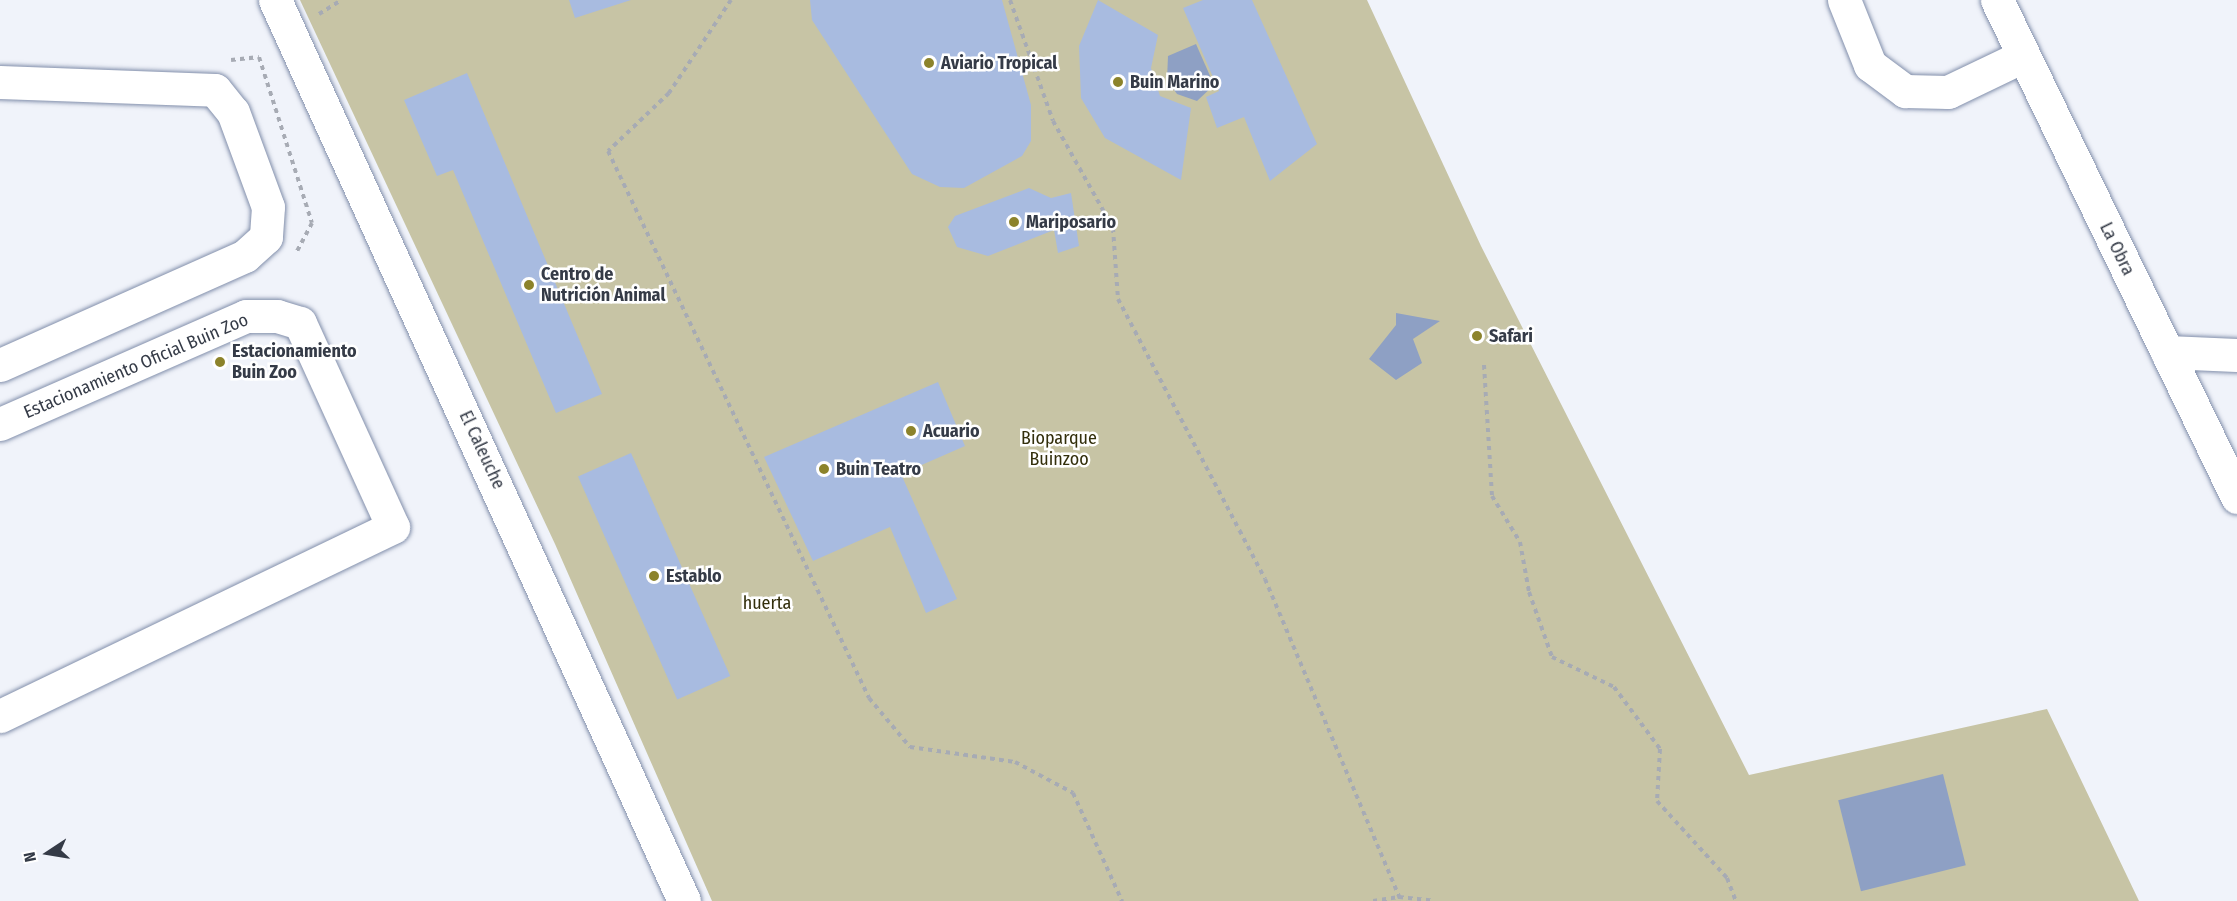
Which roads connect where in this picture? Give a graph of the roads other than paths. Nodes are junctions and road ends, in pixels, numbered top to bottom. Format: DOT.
graph roads {
  1 [pos="275,0"];
  2 [pos="1844,0"];
  3 [pos="1997,0"];
  4 [pos="2023,56"];
  5 [pos="0,82"];
  6 [pos="2167,352"];
  7 [pos="2237,355"];
  8 [pos="0,365"];
  9 [pos="0,424"];
  10 [pos="2237,497"];
  11 [pos="0,716"];
  12 [pos="684,901"];
  1 -- 12 [label="street, El Caleuche"];
  2 -- 4 [label="street"];
  3 -- 4 [label="street, La Obra"];
  4 -- 6 [label="street, La Obra"];
  5 -- 8 [label="street"];
  6 -- 7 [label="street"];
  6 -- 10 [label="street, La Obra"];
  9 -- 11 [label="street, Estacionamiento Oficial Buin Zoo"];
}
